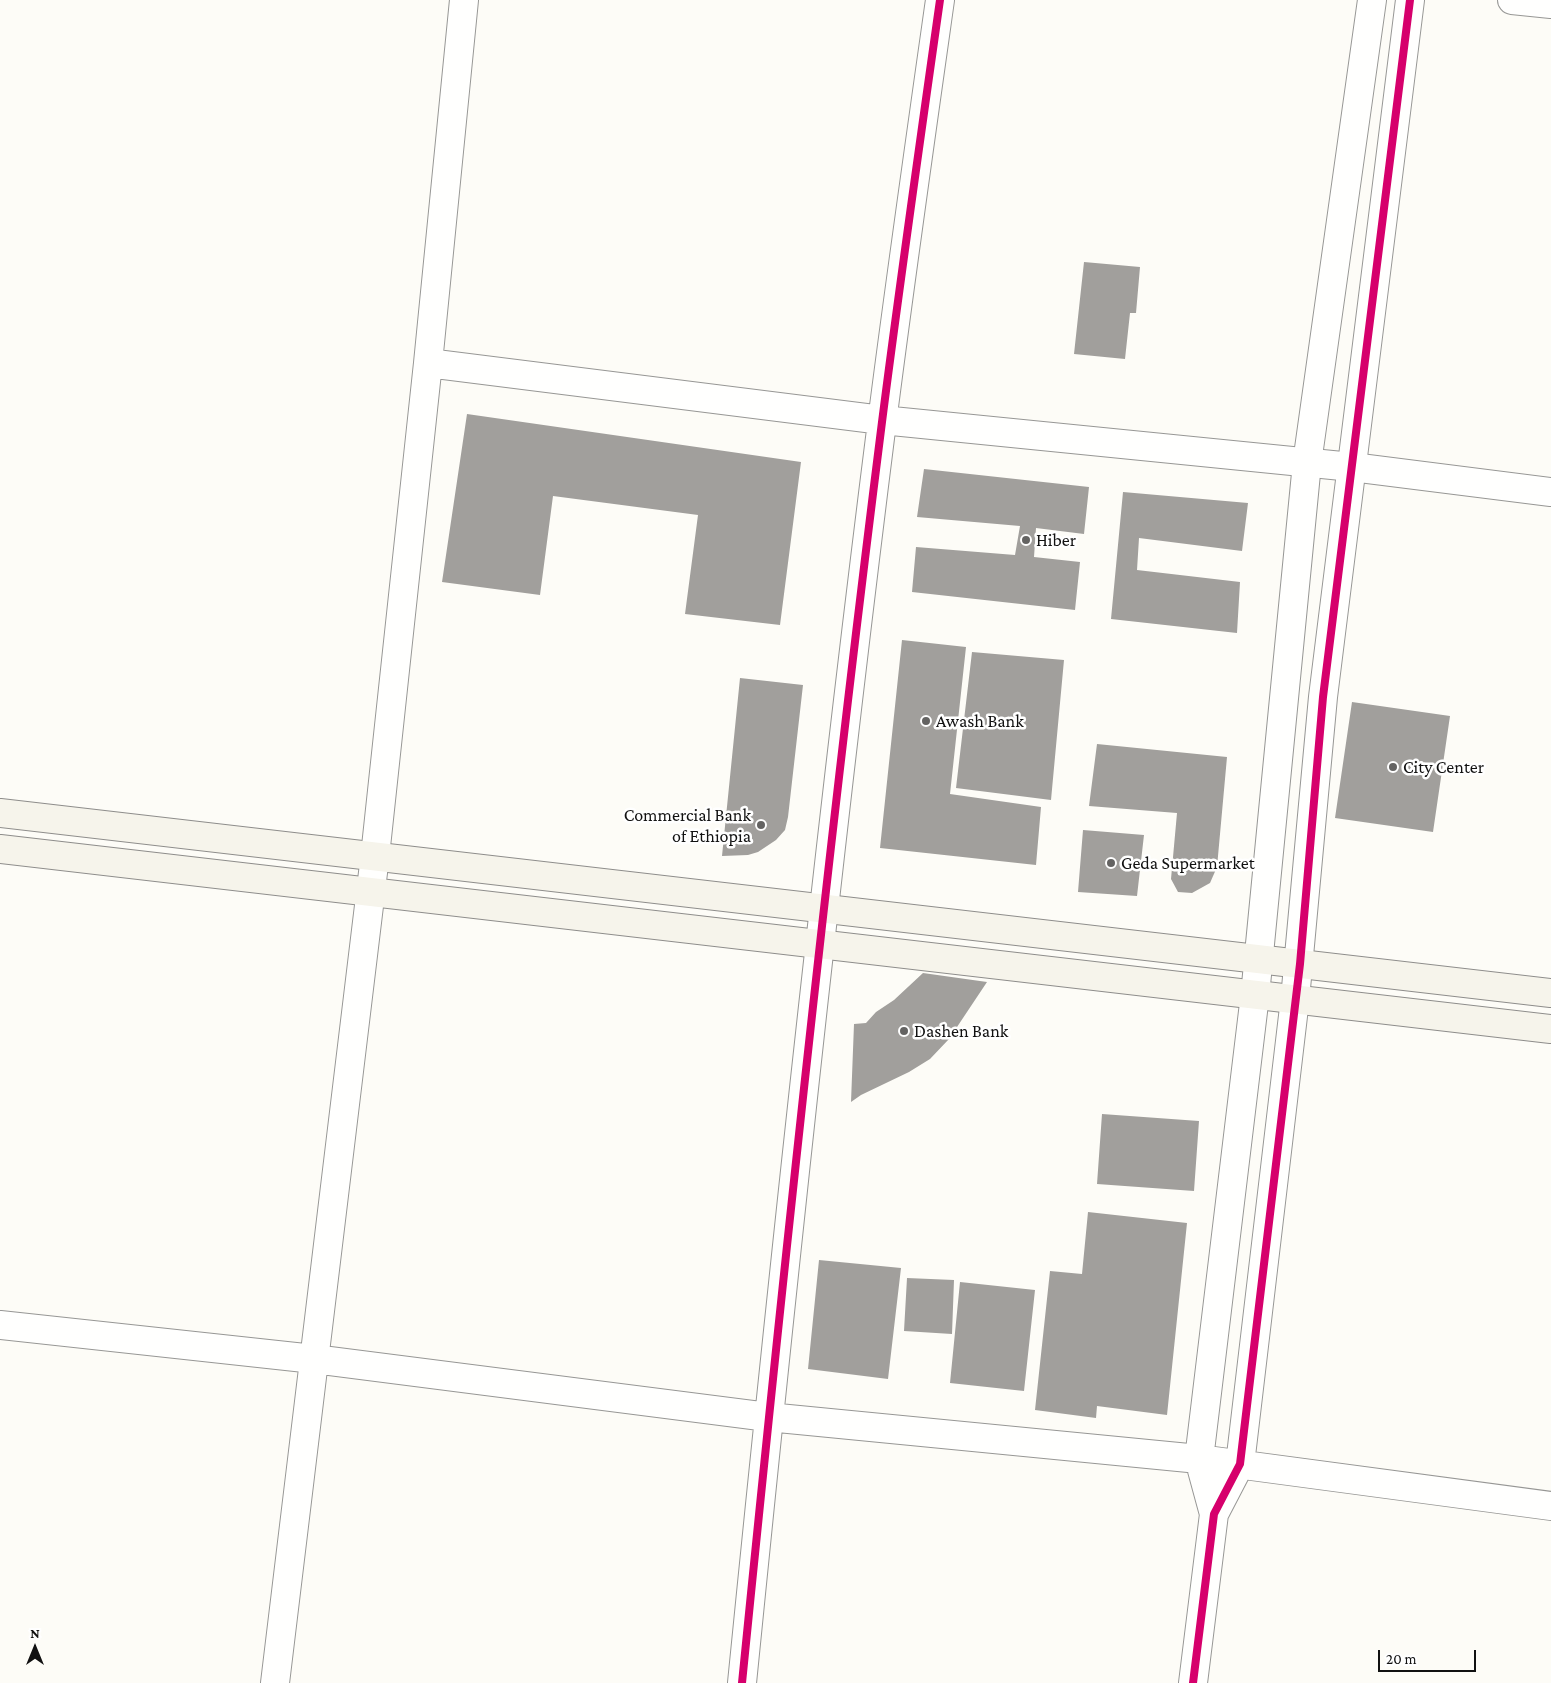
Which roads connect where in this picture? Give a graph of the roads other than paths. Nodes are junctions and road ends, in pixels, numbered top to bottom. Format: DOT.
graph roads {
  1 [pos="464,0"];
  2 [pos="940,0"];
  3 [pos="1372,0"];
  4 [pos="1410,0"];
  5 [pos="1512,0"];
  6 [pos="1551,4"];
  7 [pos="428,363"];
  8 [pos="882,420"];
  9 [pos="1307,464"];
  10 [pos="1352,467"];
  11 [pos="1551,492"];
  12 [pos="0,813"];
  13 [pos="0,849"];
  14 [pos="375,856"];
  15 [pos="370,892"];
  16 [pos="824,909"];
  17 [pos="820,944"];
  18 [pos="1258,960"];
  19 [pos="1300,964"];
  20 [pos="1551,993"];
  21 [pos="1255,994"];
  22 [pos="1296,999"];
  23 [pos="1551,1029"];
  24 [pos="0,1325"];
  25 [pos="314,1359"];
  26 [pos="768,1417"];
  27 [pos="1199,1459"];
  28 [pos="1240,1464"];
  29 [pos="1551,1506"];
  30 [pos="1214,1514"];
  31 [pos="275,1683"];
  32 [pos="742,1683"];
  33 [pos="1193,1683"];
  1 -- 7 [label="street"];
  2 -- 8 [label="street"];
  3 -- 9 [label="street"];
  4 -- 10 [label="street"];
  5 -- 6 [label="street"];
  7 -- 8 [label="street"];
  7 -- 14 [label="street"];
  8 -- 9 [label="street"];
  8 -- 16 [label="street"];
  9 -- 10 [label="street"];
  9 -- 18 [label="street"];
  10 -- 11 [label="street"];
  10 -- 19 [label="street"];
  12 -- 14 [label="main road"];
  13 -- 15 [label="main road"];
  14 -- 15 [label="street"];
  14 -- 16 [label="main road"];
  15 -- 17 [label="main road"];
  15 -- 25 [label="street"];
  16 -- 17 [label="street"];
  16 -- 18 [label="main road"];
  17 -- 21 [label="main road"];
  17 -- 26 [label="street"];
  18 -- 19 [label="main road"];
  18 -- 21 [label="street"];
  19 -- 20 [label="main road"];
  19 -- 22 [label="street"];
  21 -- 22 [label="main road"];
  21 -- 27 [label="street"];
  22 -- 23 [label="main road"];
  22 -- 28 [label="street"];
  24 -- 25 [label="street"];
  25 -- 26 [label="street"];
  25 -- 31 [label="street"];
  26 -- 27 [label="street"];
  26 -- 32 [label="street"];
  27 -- 28 [label="street"];
  27 -- 30 [label="street"];
  28 -- 29 [label="street"];
  28 -- 30 [label="street"];
  30 -- 33 [label="street"];
}
